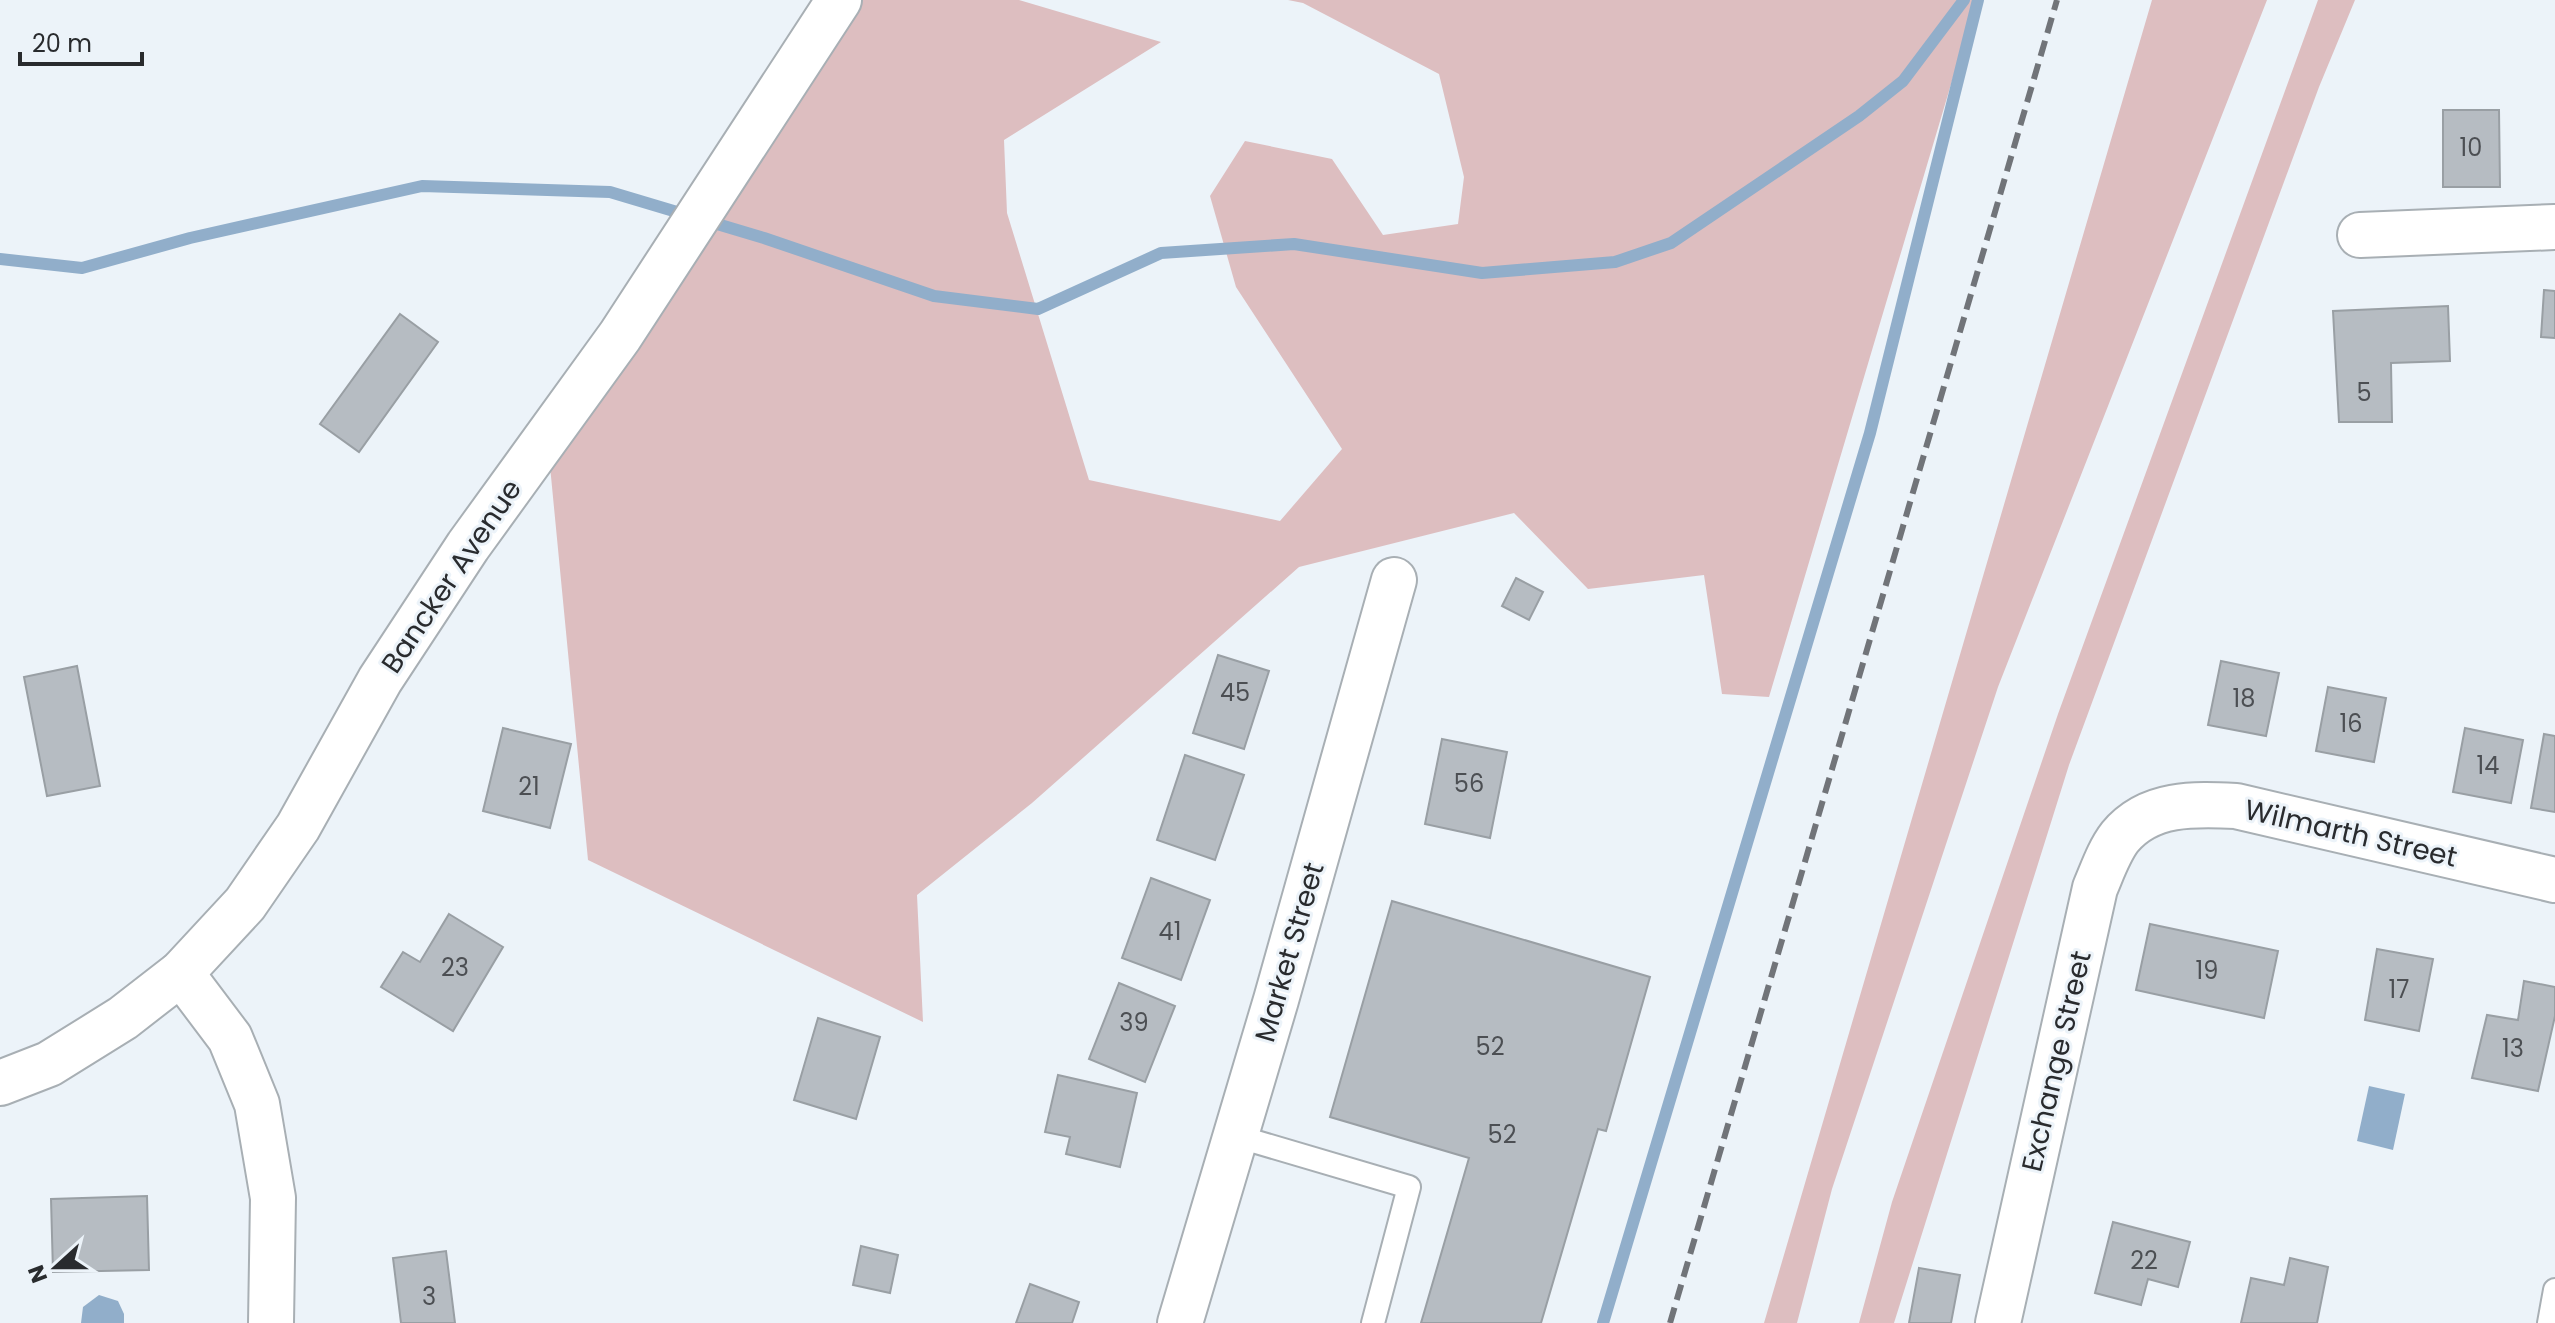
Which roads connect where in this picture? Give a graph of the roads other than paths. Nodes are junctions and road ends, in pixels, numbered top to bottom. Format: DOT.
graph roads {
  1 [pos="839,0"];
  2 [pos="2555,227"];
  3 [pos="2360,235"];
  4 [pos="1394,580"];
  5 [pos="2146,814"];
  6 [pos="2555,880"];
  7 [pos="181,973"];
  8 [pos="0,1083"];
  9 [pos="1236,1136"];
  10 [pos="2555,1290"];
  11 [pos="271,1323"];
  12 [pos="1180,1323"];
  13 [pos="1373,1323"];
  14 [pos="1998,1323"];
  15 [pos="2549,1323"];
  1 -- 7 [label="street, Bancker Avenue"];
  2 -- 3 [label="street"];
  4 -- 9 [label="street, Market Street"];
  5 -- 6 [label="street, Wilmarth Street"];
  5 -- 14 [label="street, Exchange Street"];
  7 -- 8 [label="street, Bancker Avenue"];
  7 -- 11 [label="street"];
  9 -- 12 [label="street, Market Street"];
  9 -- 13 [label="lane"];
  10 -- 15 [label="lane"];
}
